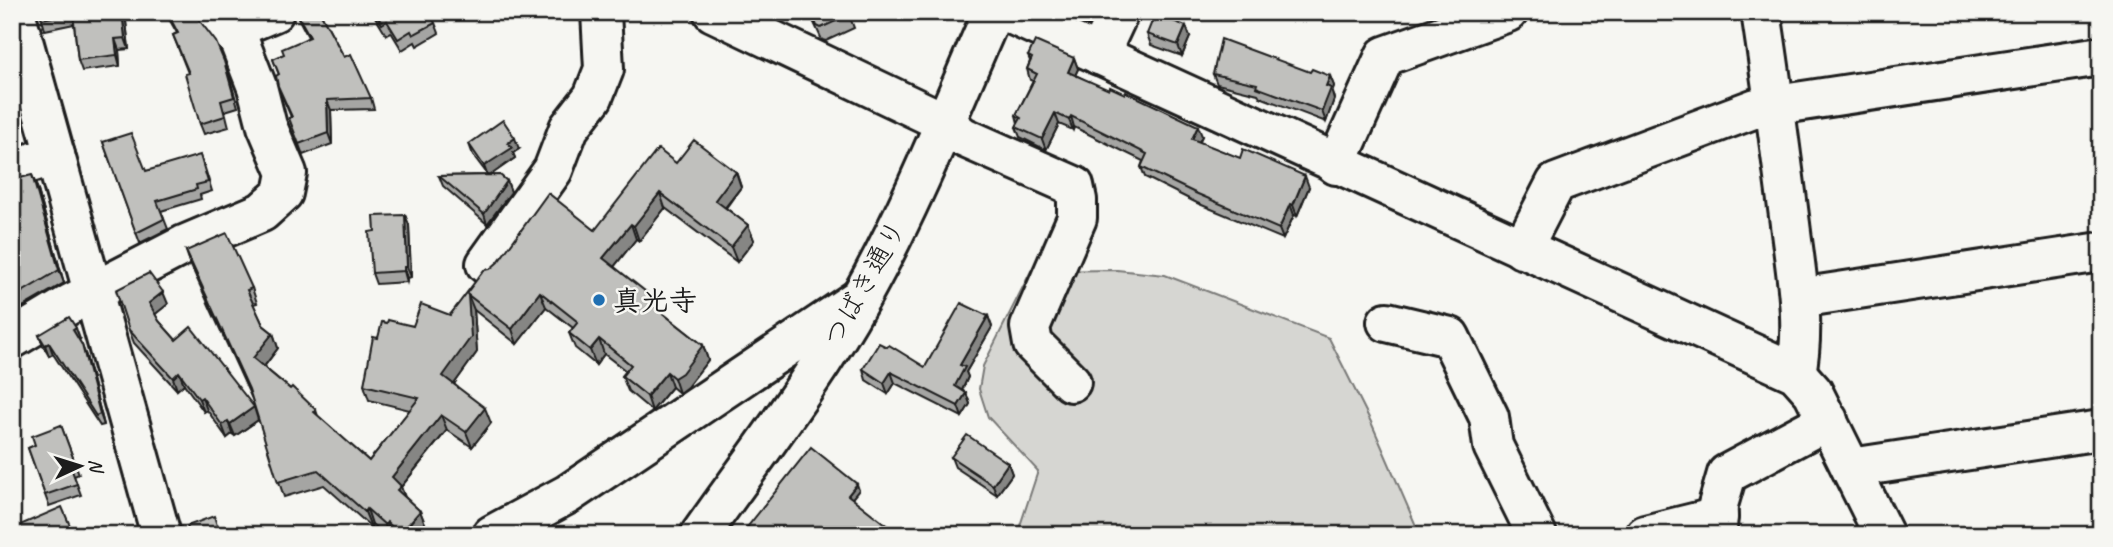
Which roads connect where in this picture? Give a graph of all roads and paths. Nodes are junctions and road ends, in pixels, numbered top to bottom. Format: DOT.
graph roads {
  1 [pos="15,12"];
  2 [pos="274,12"];
  3 [pos="601,12"];
  4 [pos="993,12"];
  5 [pos="1006,12"];
  6 [pos="1119,12"];
  7 [pos="1508,12"];
  8 [pos="1761,12"];
  9 [pos="720,14"];
  10 [pos="223,21"];
  11 [pos="1099,55"];
  12 [pos="2101,56"];
  13 [pos="1775,105"];
  14 [pos="944,122"];
  15 [pos="55,155"];
  16 [pos="1336,165"];
  17 [pos="12,169"];
  18 [pos="1522,249"];
  19 [pos="2101,252"];
  20 [pos="486,264"];
  21 [pos="93,292"];
  22 [pos="861,298"];
  23 [pos="1799,298"];
  24 [pos="1387,322"];
  25 [pos="12,339"];
  26 [pos="1797,373"];
  27 [pos="1070,382"];
  28 [pos="1828,420"];
  29 [pos="2101,430"];
  30 [pos="1851,468"];
  31 [pos="1717,526"];
  32 [pos="161,535"];
  33 [pos="492,535"];
  34 [pos="700,535"];
  35 [pos="1536,535"];
  36 [pos="1646,535"];
  37 [pos="1884,535"];
  1 -- 15 [label="street"];
  2 -- 10 [label="street"];
  3 -- 20 [label="street"];
  4 -- 14 [label="street, つばき通り"];
  5 -- 11 [label="street"];
  6 -- 11 [label="street"];
  7 -- 16 [label="street"];
  8 -- 13 [label="street"];
  9 -- 14 [label="street"];
  10 -- 21 [label="street"];
  11 -- 16 [label="street"];
  12 -- 13 [label="street"];
  13 -- 18 [label="street"];
  13 -- 23 [label="street"];
  14 -- 22 [label="street, つばき通り"];
  14 -- 27 [label="street"];
  15 -- 17 [label="street"];
  15 -- 21 [label="street"];
  16 -- 18 [label="street"];
  18 -- 26 [label="street"];
  19 -- 23 [label="street"];
  21 -- 25 [label="street"];
  21 -- 32 [label="street"];
  22 -- 33 [label="street"];
  22 -- 34 [label="street, つばき通り"];
  23 -- 26 [label="street"];
  24 -- 35 [label="street"];
  26 -- 28 [label="street"];
  28 -- 30 [label="street"];
  28 -- 31 [label="street"];
  29 -- 30 [label="street"];
  30 -- 37 [label="street"];
  31 -- 36 [label="street"];
}
